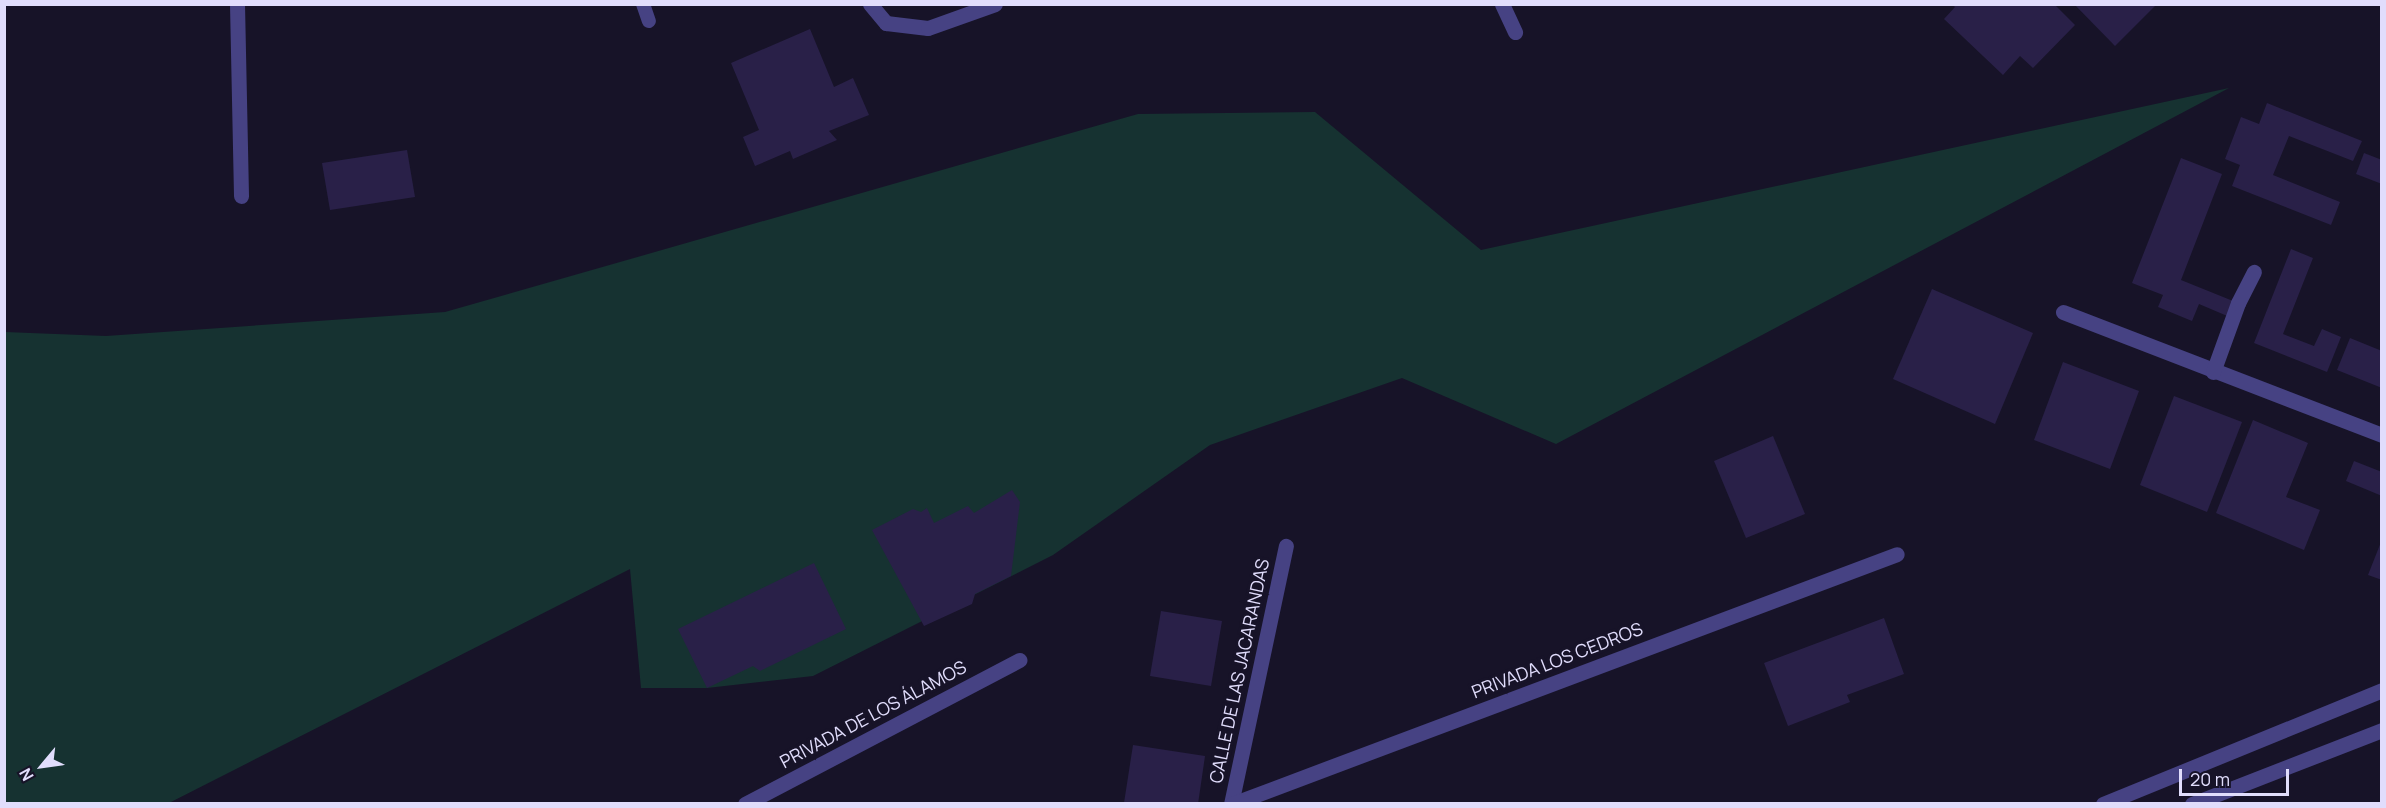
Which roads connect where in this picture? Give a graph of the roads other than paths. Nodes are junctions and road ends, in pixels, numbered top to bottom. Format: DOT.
graph roads {
  1 [pos="237,4"];
  2 [pos="643,4"];
  3 [pos="870,4"];
  4 [pos="995,4"];
  5 [pos="1502,4"];
  6 [pos="649,21"];
  7 [pos="1515,32"];
  8 [pos="241,196"];
  9 [pos="2254,272"];
  10 [pos="2063,312"];
  11 [pos="2213,372"];
  12 [pos="2382,435"];
  13 [pos="1286,546"];
  14 [pos="1897,554"];
  15 [pos="1019,660"];
  16 [pos="2382,690"];
  17 [pos="2382,730"];
  18 [pos="745,804"];
  19 [pos="1231,804"];
  20 [pos="2103,804"];
  21 [pos="2192,804"];
  1 -- 8 [label="street"];
  2 -- 6 [label="lane"];
  3 -- 4 [label="street"];
  5 -- 7 [label="street"];
  9 -- 11 [label="street"];
  10 -- 11 [label="street"];
  11 -- 12 [label="street"];
  13 -- 19 [label="street, CALLE DE LAS JACARANDAS"];
  14 -- 19 [label="street, PRIVADA LOS CEDROS"];
  15 -- 18 [label="street, PRIVADA DE LOS ÁLAMOS"];
  16 -- 20 [label="street"];
  17 -- 21 [label="street"];
}
